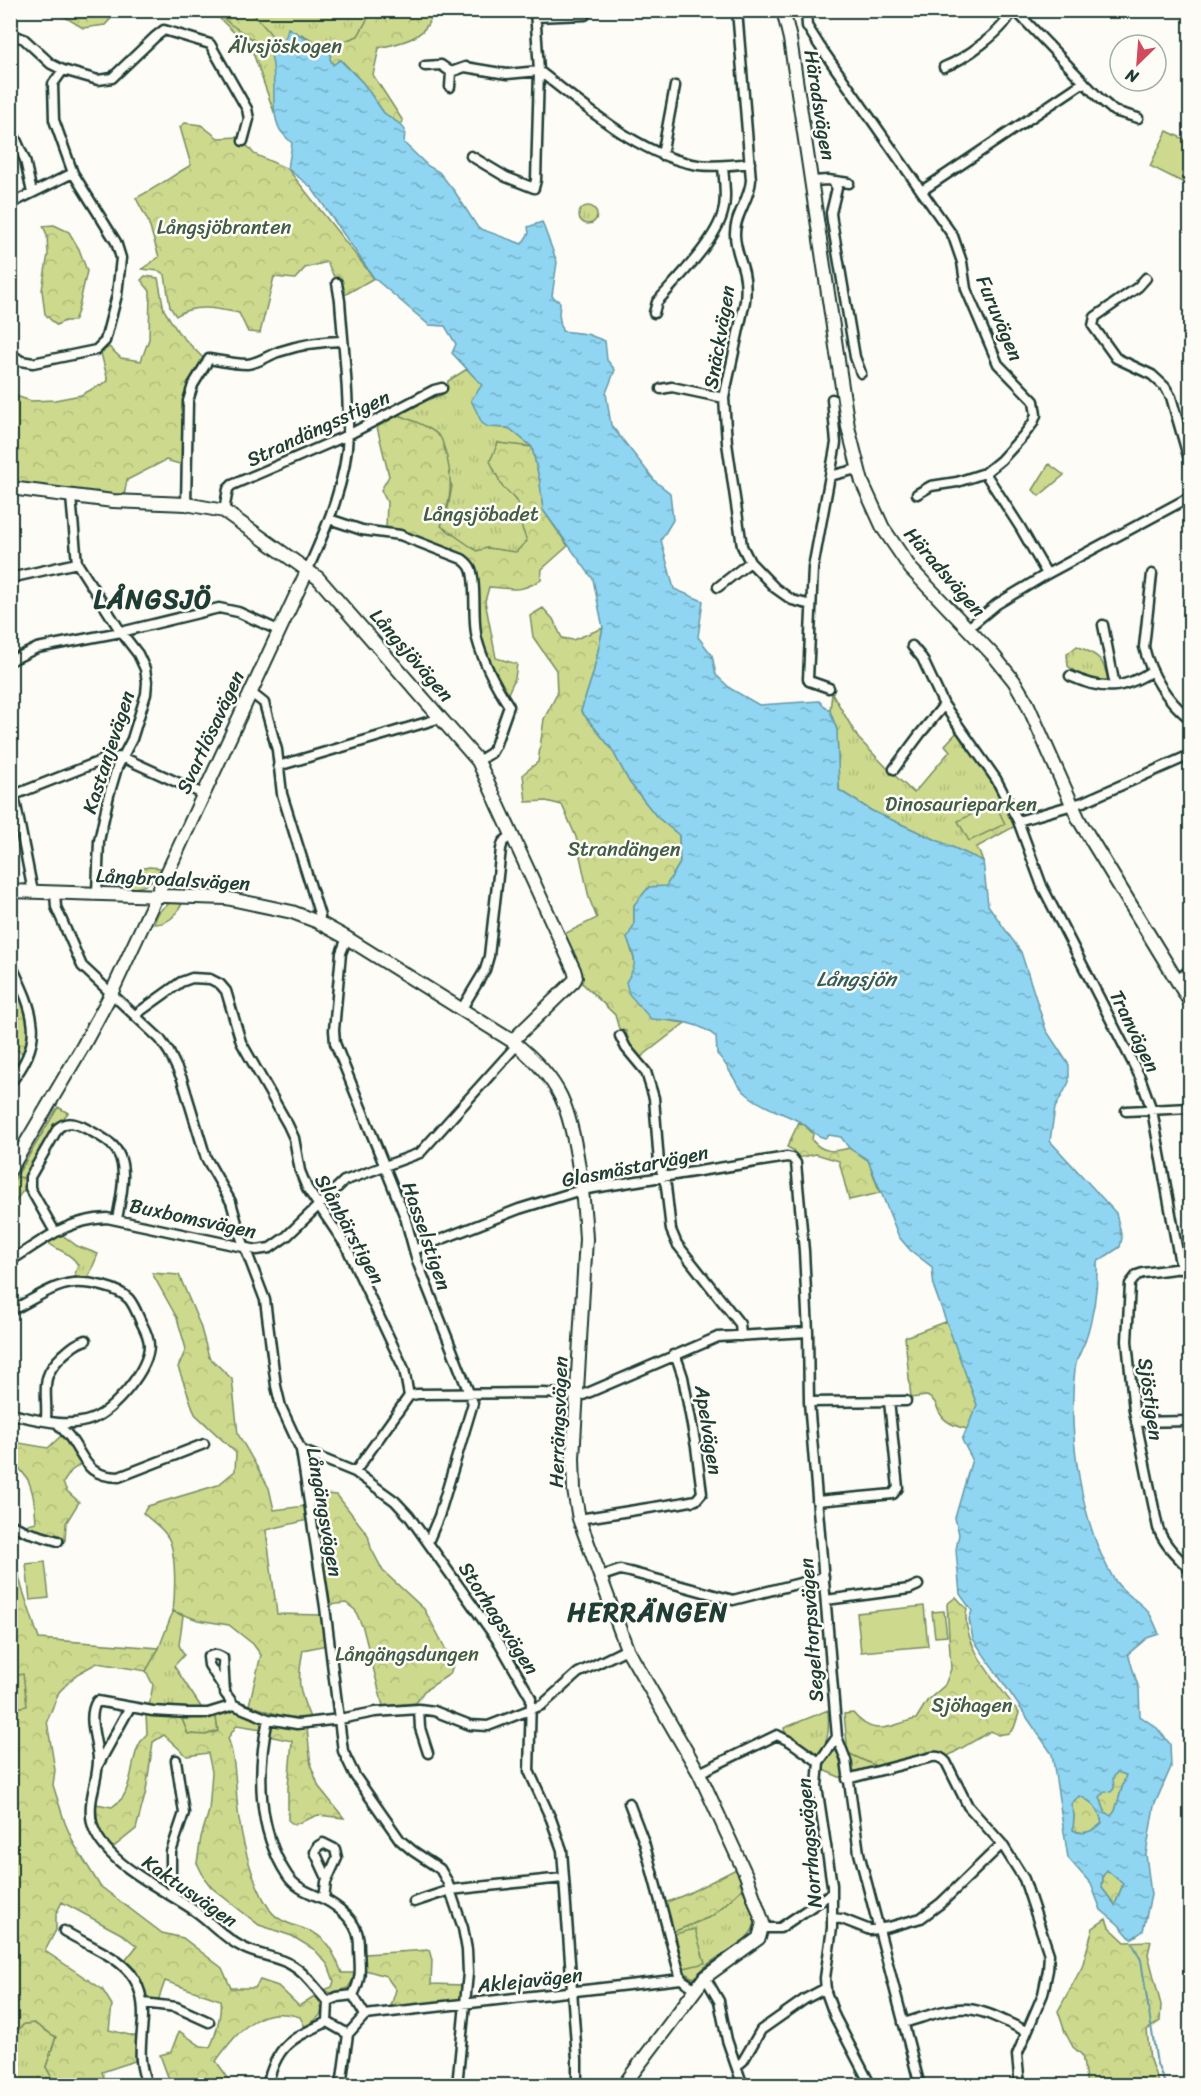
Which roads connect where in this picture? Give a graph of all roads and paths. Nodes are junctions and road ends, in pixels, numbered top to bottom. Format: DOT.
graph roads {
  1 [pos="737,10"];
  2 [pos="783,10"];
  3 [pos="806,10"];
  4 [pos="1013,10"];
  5 [pos="536,14"];
  6 [pos="585,15"];
  7 [pos="10,34"];
  8 [pos="425,66"];
  9 [pos="944,68"];
  10 [pos="63,70"];
  11 [pos="539,71"];
  12 [pos="451,72"];
  13 [pos="1084,82"];
  14 [pos="675,86"];
  15 [pos="450,87"];
  16 [pos="1138,118"];
  17 [pos="10,134"];
  18 [pos="243,141"];
  19 [pos="662,155"];
  20 [pos="471,156"];
  21 [pos="750,163"];
  22 [pos="723,166"];
  23 [pos="73,172"];
  24 [pos="813,181"];
  25 [pos="833,182"];
  26 [pos="849,183"];
  27 [pos="922,190"];
  28 [pos="32,193"];
  29 [pos="10,204"];
  30 [pos="1146,278"];
  31 [pos="337,283"];
  32 [pos="654,313"];
  33 [pos="343,341"];
  34 [pos="10,353"];
  35 [pos="861,373"];
  36 [pos="442,388"];
  37 [pos="661,388"];
  38 [pos="724,398"];
  39 [pos="832,399"];
  40 [pos="348,435"];
  41 [pos="1191,463"];
  42 [pos="857,469"];
  43 [pos="985,473"];
  44 [pos="830,476"];
  45 [pos="10,488"];
  46 [pos="917,494"];
  47 [pos="71,497"];
  48 [pos="1191,497"];
  49 [pos="186,504"];
  50 [pos="224,512"];
  51 [pos="329,519"];
  52 [pos="750,562"];
  53 [pos="77,563"];
  54 [pos="308,569"];
  55 [pos="1047,574"];
  56 [pos="1152,574"];
  57 [pos="10,578"];
  58 [pos="718,587"];
  59 [pos="811,605"];
  60 [pos="1104,625"];
  61 [pos="968,628"];
  62 [pos="278,630"];
  63 [pos="121,632"];
  64 [pos="912,646"];
  65 [pos="10,661"];
  66 [pos="1152,671"];
  67 [pos="1070,675"];
  68 [pos="1115,686"];
  69 [pos="829,687"];
  70 [pos="250,692"];
  71 [pos="944,705"];
  72 [pos="441,718"];
  73 [pos="1191,719"];
  74 [pos="1191,755"];
  75 [pos="122,757"];
  76 [pos="478,761"];
  77 [pos="278,766"];
  78 [pos="894,769"];
  79 [pos="12,793"];
  80 [pos="203,794"];
  81 [pos="1071,805"];
  82 [pos="1018,821"];
  83 [pos="513,834"];
  84 [pos="10,891"];
  85 [pos="33,892"];
  86 [pos="54,893"];
  87 [pos="97,893"];
  88 [pos="156,895"];
  89 [pos="318,922"];
  90 [pos="347,938"];
  91 [pos="10,962"];
  92 [pos="1191,970"];
  93 [pos="1177,980"];
  94 [pos="111,994"];
  95 [pos="1191,1002"];
  96 [pos="462,1010"];
  97 [pos="135,1015"];
  98 [pos="620,1036"];
  99 [pos="515,1043"];
  100 [pos="10,1083"];
  101 [pos="1191,1107"];
  102 [pos="1152,1110"];
  103 [pos="1126,1111"];
  104 [pos="796,1163"];
  105 [pos="384,1166"];
  106 [pos="10,1170"];
  107 [pos="663,1177"];
  108 [pos="581,1190"];
  109 [pos="319,1205"];
  110 [pos="117,1219"];
  111 [pos="55,1232"];
  112 [pos="244,1245"];
  113 [pos="414,1250"];
  114 [pos="10,1261"];
  115 [pos="1191,1267"];
  116 [pos="1181,1269"];
  117 [pos="10,1311"];
  118 [pos="808,1332"];
  119 [pos="741,1336"];
  120 [pos="86,1340"];
  121 [pos="673,1355"];
  122 [pos="472,1394"];
  123 [pos="577,1394"];
  124 [pos="409,1396"];
  125 [pos="889,1401"];
  126 [pos="906,1401"];
  127 [pos="809,1402"];
  128 [pos="10,1414"];
  129 [pos="46,1420"];
  130 [pos="1191,1421"];
  131 [pos="1136,1422"];
  132 [pos="58,1424"];
  133 [pos="204,1444"];
  134 [pos="300,1450"];
  135 [pos="355,1472"];
  136 [pos="817,1502"];
  137 [pos="579,1519"];
  138 [pos="10,1524"];
  139 [pos="58,1541"];
  140 [pos="428,1542"];
  141 [pos="1191,1570"];
  142 [pos="599,1577"];
  143 [pos="824,1577"];
  144 [pos="918,1585"];
  145 [pos="826,1600"];
  146 [pos="627,1649"];
  147 [pos="225,1690"];
  148 [pos="234,1705"];
  149 [pos="130,1707"];
  150 [pos="419,1709"];
  151 [pos="531,1710"];
  152 [pos="268,1719"];
  153 [pos="340,1719"];
  154 [pos="837,1737"];
  155 [pos="428,1753"];
  156 [pos="176,1760"];
  157 [pos="819,1762"];
  158 [pos="98,1765"];
  159 [pos="699,1773"];
  160 [pos="847,1779"];
  161 [pos="629,1803"];
  162 [pos="1002,1844"];
  163 [pos="327,1878"];
  164 [pos="563,1878"];
  165 [pos="450,1890"];
  166 [pos="832,1893"];
  167 [pos="174,1897"];
  168 [pos="324,1899"];
  169 [pos="414,1902"];
  170 [pos="832,1918"];
  171 [pos="762,1928"];
  172 [pos="878,1928"];
  173 [pos="64,1931"];
  174 [pos="705,1977"];
  175 [pos="681,1979"];
  176 [pos="826,1988"];
  177 [pos="696,1989"];
  178 [pos="572,1992"];
  179 [pos="353,1995"];
  180 [pos="328,2002"];
  181 [pos="143,2003"];
  182 [pos="465,2004"];
  183 [pos="365,2015"];
  184 [pos="209,2022"];
  185 [pos="327,2022"];
  186 [pos="903,2023"];
  187 [pos="1026,2031"];
  188 [pos="348,2034"];
  189 [pos="738,2065"];
  190 [pos="920,2083"];
  191 [pos="148,2085"];
  192 [pos="267,2085"];
  193 [pos="341,2085"];
  194 [pos="457,2085"];
  195 [pos="577,2085"];
  196 [pos="623,2085"];
  197 [pos="743,2085"];
  198 [pos="871,2085"];
  199 [pos="906,2085"];
  200 [pos="1020,2085"];
  1 -- 21 [label="street, Snäckvägen"];
  2 -- 24 [label="street, Häradsvägen"];
  3 -- 27 [label="street, Furuvägen"];
  4 -- 9 [label="street"];
  4 -- 13 [label="street"];
  5 -- 6 [label="street"];
  5 -- 11 [label="street"];
  7 -- 10 [label="street"];
  8 -- 12 [label="street"];
  10 -- 18 [label="street"];
  10 -- 23 [label="street"];
  11 -- 12 [label="street"];
  11 -- 19 [label="street"];
  11 -- 20 [label="street"];
  12 -- 15 [label="street"];
  13 -- 16 [label="street"];
  13 -- 27 [label="street"];
  14 -- 19 [label="street"];
  17 -- 28 [label="street"];
  19 -- 22 [label="street"];
  21 -- 22 [label="street"];
  21 -- 38 [label="street, Snäckvägen"];
  22 -- 32 [label="street"];
  23 -- 28 [label="street"];
  23 -- 34 [label="street"];
  24 -- 25 [label="street"];
  24 -- 42 [label="street, Häradsvägen"];
  25 -- 26 [label="street"];
  25 -- 35 [label="street, Häradsvägen"];
  27 -- 43 [label="street, Furuvägen"];
  28 -- 29 [label="street"];
  30 -- 41 [label="street"];
  31 -- 33 [label="street, Svartlösavägen"];
  33 -- 40 [label="street, Svartlösavägen"];
  33 -- 49 [label="street"];
  36 -- 40 [label="street, Strandängsstigen"];
  37 -- 38 [label="street"];
  38 -- 52 [label="street, Snäckvägen"];
  39 -- 44 [label="street"];
  40 -- 50 [label="street, Strandängsstigen"];
  40 -- 51 [label="street, Svartlösavägen"];
  42 -- 44 [label="street"];
  42 -- 61 [label="street, Häradsvägen"];
  43 -- 46 [label="street, Furuvägen"];
  43 -- 55 [label="street"];
  44 -- 59 [label="street"];
  45 -- 47 [label="street, Långsjövägen"];
  47 -- 49 [label="street, Långsjövägen"];
  47 -- 53 [label="street, Kastanjevägen"];
  48 -- 55 [label="street"];
  49 -- 50 [label="street, Långsjövägen"];
  50 -- 54 [label="street, Långsjövägen"];
  51 -- 54 [label="street, Svartlösavägen"];
  51 -- 76 [label="street"];
  52 -- 58 [label="street"];
  52 -- 59 [label="street, Snäckvägen"];
  53 -- 57 [label="street"];
  53 -- 63 [label="street, Kastanjevägen"];
  54 -- 62 [label="street, Svartlösavägen"];
  54 -- 72 [label="street, Långsjövägen"];
  55 -- 61 [label="street"];
  56 -- 66 [label="street"];
  59 -- 69 [label="street"];
  60 -- 68 [label="street"];
  61 -- 81 [label="street, Häradsvägen"];
  62 -- 63 [label="street"];
  62 -- 70 [label="street, Svartlösavägen"];
  63 -- 65 [label="street"];
  63 -- 75 [label="street, Kastanjevägen"];
  64 -- 71 [label="street, Tranvägen"];
  66 -- 68 [label="street"];
  66 -- 73 [label="street"];
  67 -- 68 [label="street"];
  70 -- 77 [label="street"];
  70 -- 80 [label="street, Svartlösavägen"];
  71 -- 78 [label="street"];
  71 -- 82 [label="street, Tranvägen"];
  72 -- 76 [label="street, Långsjövägen"];
  72 -- 77 [label="street"];
  74 -- 81 [label="street"];
  75 -- 79 [label="street"];
  75 -- 80 [label="street"];
  75 -- 87 [label="street, Kastanjevägen"];
  76 -- 83 [label="street, Långsjövägen"];
  77 -- 89 [label="street"];
  79 -- 85 [label="street"];
  80 -- 88 [label="street, Svartlösavägen"];
  81 -- 82 [label="street"];
  81 -- 93 [label="street, Häradsvägen"];
  82 -- 102 [label="street, Tranvägen"];
  83 -- 96 [label="street"];
  83 -- 99 [label="street, Långsjövägen"];
  84 -- 85 [label="street, Långbrodalsvägen"];
  85 -- 86 [label="street, Långbrodalsvägen"];
  86 -- 87 [label="street, Långbrodalsvägen"];
  86 -- 94 [label="street, Långängsvägen"];
  87 -- 88 [label="street, Långbrodalsvägen"];
  88 -- 89 [label="street, Långbrodalsvägen"];
  88 -- 94 [label="street, Svartlösavägen"];
  89 -- 90 [label="street, Långbrodalsvägen"];
  90 -- 96 [label="street, Långbrodalsvägen"];
  90 -- 105 [label="street, Hasselstigen"];
  91 -- 100 [label="street"];
  92 -- 93 [label="street"];
  93 -- 95 [label="street, Häradsvägen"];
  94 -- 97 [label="street, Långängsvägen"];
  94 -- 106 [label="street, Svartlösavägen"];
  96 -- 99 [label="street, Långbrodalsvägen"];
  97 -- 109 [label="street, Slånbärstigen"];
  97 -- 112 [label="street, Långängsvägen"];
  98 -- 107 [label="street"];
  99 -- 105 [label="street, Buxbomsvägen"];
  99 -- 108 [label="street, Herrängsvägen"];
  101 -- 102 [label="street"];
  102 -- 103 [label="street"];
  102 -- 116 [label="street, Tranvägen"];
  104 -- 107 [label="street, Glasmästarvägen"];
  104 -- 118 [label="street, Segeltorpsvägen"];
  105 -- 109 [label="street, Buxbomsvägen"];
  105 -- 113 [label="street, Hasselstigen"];
  107 -- 108 [label="street, Glasmästarvägen"];
  107 -- 119 [label="street"];
  108 -- 113 [label="street, Glasmästarvägen"];
  108 -- 123 [label="street, Herrängsvägen"];
  109 -- 112 [label="street, Buxbomsvägen"];
  109 -- 124 [label="street, Slånbärstigen"];
  110 -- 111 [label="street, Buxbomsvägen"];
  110 -- 111 [label="street"];
  110 -- 112 [label="street, Buxbomsvägen"];
  111 -- 114 [label="street, Buxbomsvägen"];
  112 -- 134 [label="street, Långängsvägen"];
  113 -- 122 [label="street, Hasselstigen"];
  115 -- 116 [label="street, Sjöstigen"];
  116 -- 131 [label="street, Sjöstigen"];
  117 -- 132 [label="street"];
  118 -- 119 [label="street"];
  118 -- 127 [label="street, Segeltorpsvägen"];
  119 -- 121 [label="street"];
  120 -- 129 [label="street"];
  121 -- 123 [label="street"];
  121 -- 137 [label="street, Apelvägen"];
  122 -- 123 [label="street"];
  122 -- 124 [label="street"];
  122 -- 140 [label="street, Hasselstigen"];
  123 -- 137 [label="street, Herrängsvägen"];
  124 -- 135 [label="street"];
  125 -- 126 [label="street"];
  125 -- 127 [label="street"];
  125 -- 136 [label="street"];
  127 -- 136 [label="street, Segeltorpsvägen"];
  128 -- 129 [label="street"];
  129 -- 132 [label="street"];
  130 -- 131 [label="street"];
  131 -- 141 [label="street, Sjöstigen"];
  132 -- 133 [label="street"];
  134 -- 135 [label="street, Storhagsvägen"];
  134 -- 153 [label="street, Långängsvägen"];
  135 -- 140 [label="street, Storhagsvägen"];
  136 -- 143 [label="street, Segeltorpsvägen"];
  137 -- 142 [label="street, Herrängsvägen"];
  138 -- 139 [label="street"];
  140 -- 151 [label="street, Storhagsvägen"];
  142 -- 143 [label="street"];
  142 -- 146 [label="street, Herrängsvägen"];
  143 -- 145 [label="street, Segeltorpsvägen"];
  144 -- 145 [label="street"];
  145 -- 154 [label="street, Segeltorpsvägen"];
  146 -- 151 [label="street"];
  146 -- 159 [label="street, Herrängsvägen"];
  147 -- 148 [label="street"];
  148 -- 149 [label="street"];
  148 -- 152 [label="street"];
  149 -- 158 [label="street, Kaktusvägen"];
  149 -- 158 [label="street, Kaktusvägen"];
  150 -- 151 [label="street"];
  150 -- 153 [label="street"];
  150 -- 155 [label="street"];
  151 -- 164 [label="street, Storhagsvägen"];
  152 -- 153 [label="street"];
  152 -- 168 [label="street"];
  153 -- 165 [label="street, Långängsvägen"];
  154 -- 157 [label="street, Norrhagsvägen"];
  154 -- 160 [label="street, Segeltorpsvägen"];
  156 -- 167 [label="street"];
  157 -- 159 [label="street"];
  157 -- 166 [label="street, Norrhagsvägen"];
  158 -- 167 [label="street, Kaktusvägen"];
  159 -- 171 [label="street, Herrängsvägen"];
  160 -- 162 [label="street"];
  160 -- 172 [label="street, Segeltorpsvägen"];
  161 -- 175 [label="street"];
  162 -- 172 [label="street"];
  162 -- 187 [label="street"];
  163 -- 168 [label="street"];
  164 -- 165 [label="street"];
  164 -- 178 [label="street, Storhagsvägen"];
  165 -- 169 [label="street"];
  165 -- 182 [label="street, Långängsvägen"];
  166 -- 170 [label="street, Norrhagsvägen"];
  166 -- 171 [label="street"];
  167 -- 180 [label="street, Kaktusvägen"];
  168 -- 179 [label="street"];
  170 -- 172 [label="street"];
  170 -- 176 [label="street, Norrhagsvägen"];
  171 -- 174 [label="street"];
  172 -- 186 [label="street, Segeltorpsvägen"];
  173 -- 181 [label="street"];
  174 -- 177 [label="street"];
  174 -- 189 [label="street"];
  175 -- 177 [label="street"];
  175 -- 178 [label="street, Aklejavägen"];
  176 -- 189 [label="street"];
  176 -- 198 [label="street, Norrhagsvägen"];
  177 -- 196 [label="street"];
  178 -- 182 [label="street, Aklejavägen"];
  178 -- 195 [label="street, Storhagsvägen"];
  179 -- 180 [label="street"];
  179 -- 183 [label="street"];
  180 -- 185 [label="street"];
  181 -- 184 [label="street"];
  181 -- 191 [label="street"];
  182 -- 183 [label="street, Aklejavägen"];
  182 -- 194 [label="street, Långängsvägen"];
  183 -- 188 [label="street"];
  185 -- 188 [label="street"];
  185 -- 192 [label="street"];
  186 -- 187 [label="street"];
  186 -- 190 [label="street, Segeltorpsvägen"];
  187 -- 200 [label="street"];
  188 -- 193 [label="street"];
  189 -- 197 [label="street"];
  190 -- 199 [label="street"];
}
